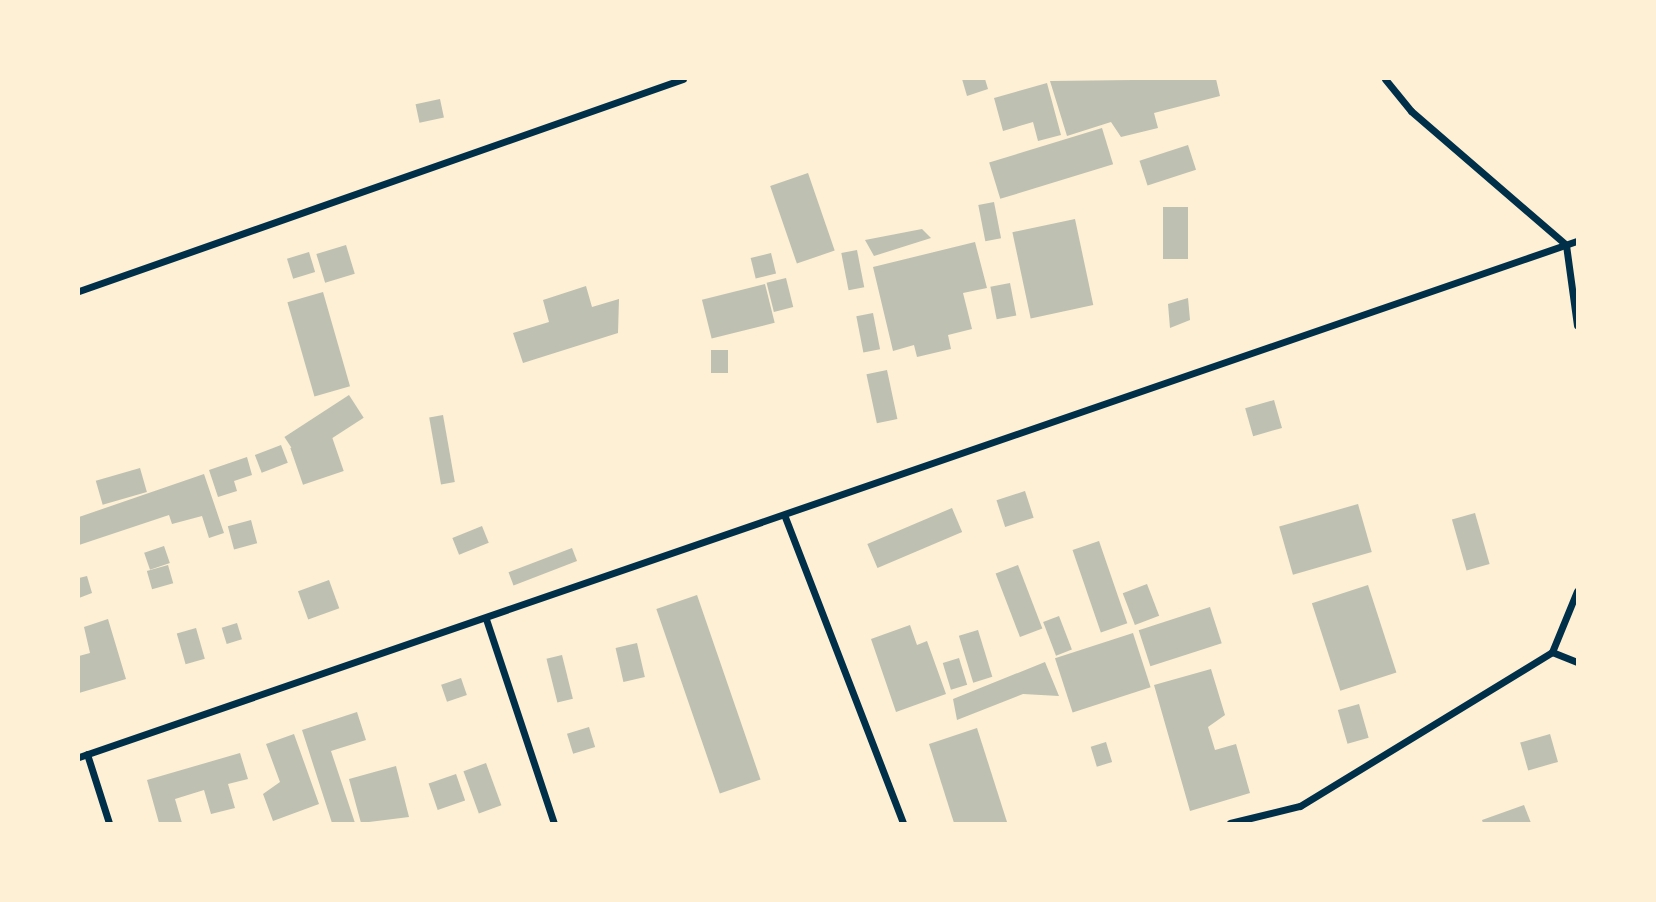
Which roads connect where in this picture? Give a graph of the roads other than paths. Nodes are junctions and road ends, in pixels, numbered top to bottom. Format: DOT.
graph roads {
  1 [pos="683,79"];
  2 [pos="1385,79"];
  3 [pos="1577,241"];
  4 [pos="1566,245"];
  5 [pos="79,291"];
  6 [pos="1577,325"];
  7 [pos="785,517"];
  8 [pos="1577,591"];
  9 [pos="486,619"];
  10 [pos="1552,652"];
  11 [pos="1577,662"];
  12 [pos="83,755"];
  13 [pos="109,823"];
  14 [pos="554,823"];
  15 [pos="903,823"];
  16 [pos="1230,823"];
  1 -- 5 [label="street"];
  2 -- 4 [label="street"];
  3 -- 4 [label="street"];
  4 -- 6 [label="street"];
  4 -- 7 [label="street"];
  7 -- 9 [label="street"];
  7 -- 15 [label="street"];
  8 -- 10 [label="street"];
  9 -- 12 [label="street"];
  9 -- 14 [label="street"];
  10 -- 11 [label="street"];
  10 -- 16 [label="street"];
  12 -- 13 [label="street"];
}
